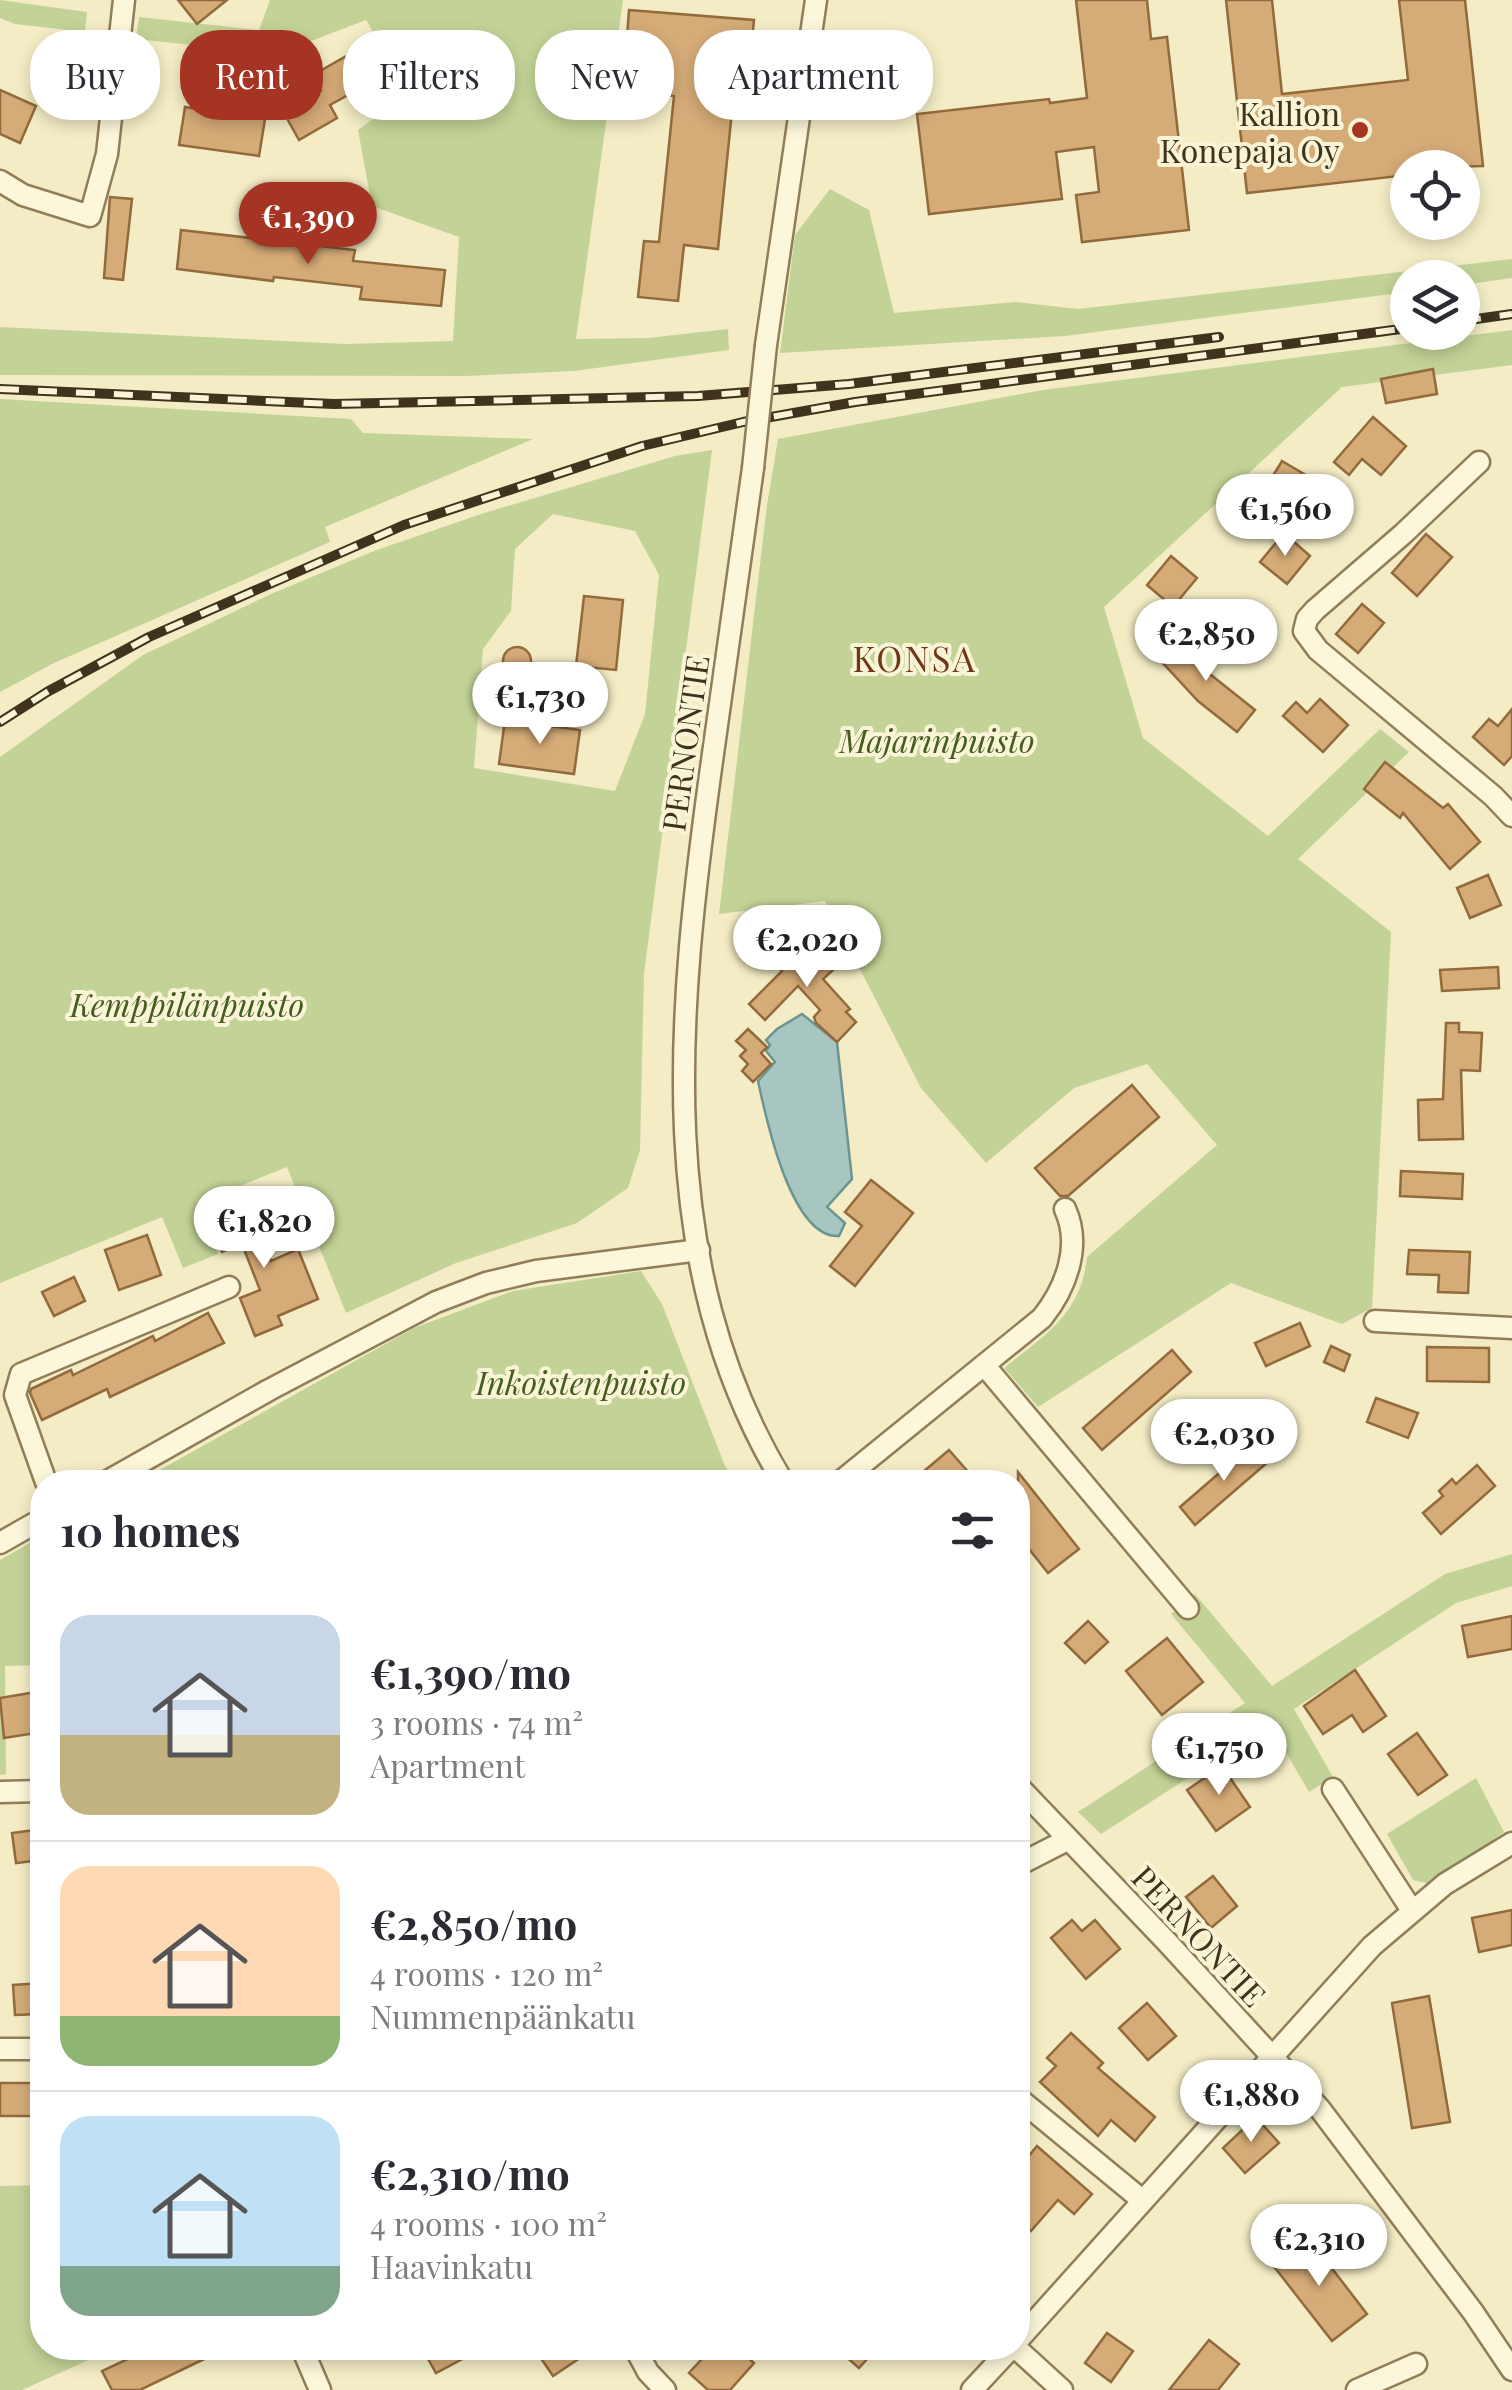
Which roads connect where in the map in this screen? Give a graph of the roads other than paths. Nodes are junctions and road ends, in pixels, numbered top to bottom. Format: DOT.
graph roads {
  1 [pos="124,0"];
  2 [pos="816,0"];
  3 [pos="0,181"];
  4 [pos="1479,462"];
  5 [pos="1512,815"];
  6 [pos="1064,1209"];
  7 [pos="699,1250"];
  8 [pos="230,1287"];
  9 [pos="1375,1321"];
  10 [pos="1512,1328"];
  11 [pos="985,1366"];
  12 [pos="42,1470"];
  13 [pos="127,1470"];
  14 [pos="776,1470"];
  15 [pos="855,1470"];
  16 [pos="30,1526"];
  17 [pos="0,1543"];
  18 [pos="1188,1608"];
  19 [pos="1333,1790"];
  20 [pos="30,1791"];
  21 [pos="0,1792"];
  22 [pos="1030,1799"];
  23 [pos="1067,1840"];
  24 [pos="1512,1843"];
  25 [pos="1030,1859"];
  26 [pos="1412,1910"];
  27 [pos="0,2049"];
  28 [pos="30,2049"];
  29 [pos="1272,2055"];
  30 [pos="1030,2108"];
  31 [pos="1142,2200"];
  32 [pos="1030,2328"];
  33 [pos="1030,2359"];
  34 [pos="307,2360"];
  35 [pos="642,2360"];
  36 [pos="1001,2360"];
  37 [pos="1416,2364"];
  38 [pos="1512,2370"];
  39 [pos="320,2390"];
  40 [pos="665,2390"];
  41 [pos="972,2390"];
  42 [pos="1062,2390"];
  43 [pos="1356,2390"];
  1 -- 3 [label="street"];
  2 -- 7 [label="street, PERNONTIE, bridge"];
  4 -- 5 [label="street"];
  6 -- 11 [label="street"];
  7 -- 13 [label="street"];
  7 -- 14 [label="street, PERNONTIE"];
  8 -- 12 [label="street"];
  9 -- 10 [label="street"];
  11 -- 15 [label="street"];
  11 -- 18 [label="street"];
  16 -- 17 [label="street"];
  19 -- 26 [label="street"];
  20 -- 21 [label="street"];
  22 -- 23 [label="street, PERNONTIE"];
  23 -- 25 [label="street"];
  23 -- 29 [label="street, PERNONTIE"];
  24 -- 26 [label="street"];
  26 -- 29 [label="street"];
  27 -- 28 [label="street"];
  29 -- 31 [label="street"];
  29 -- 38 [label="street, PERNONTIE"];
  30 -- 31 [label="street"];
  31 -- 32 [label="street"];
  33 -- 42 [label="street"];
  34 -- 39 [label="street"];
  35 -- 40 [label="street"];
  36 -- 41 [label="street"];
  37 -- 43 [label="street"];
}
